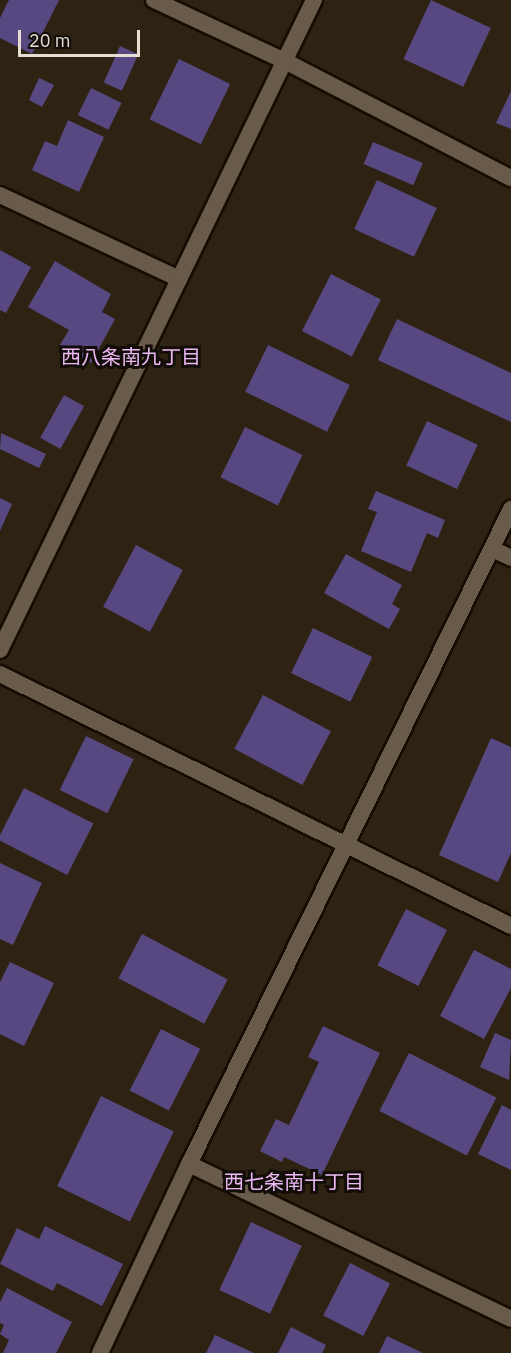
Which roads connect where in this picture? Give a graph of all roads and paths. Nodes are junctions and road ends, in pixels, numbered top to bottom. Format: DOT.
graph roads {
  1 [pos="154,0"];
  2 [pos="315,0"];
  3 [pos="285,61"];
  4 [pos="511,178"];
  5 [pos="0,195"];
  6 [pos="179,279"];
  7 [pos="511,509"];
  8 [pos="492,549"];
  9 [pos="511,558"];
  10 [pos="0,650"];
  11 [pos="0,674"];
  12 [pos="347,848"];
  13 [pos="511,926"];
  14 [pos="189,1164"];
  15 [pos="511,1319"];
  16 [pos="100,1353"];
  1 -- 3 [label="street"];
  2 -- 3 [label="street"];
  3 -- 4 [label="street"];
  3 -- 6 [label="street"];
  5 -- 6 [label="street"];
  6 -- 10 [label="street"];
  7 -- 8 [label="street"];
  8 -- 9 [label="street"];
  8 -- 12 [label="street"];
  11 -- 12 [label="street"];
  12 -- 13 [label="street"];
  12 -- 14 [label="street"];
  14 -- 15 [label="street"];
  14 -- 16 [label="street"];
}
